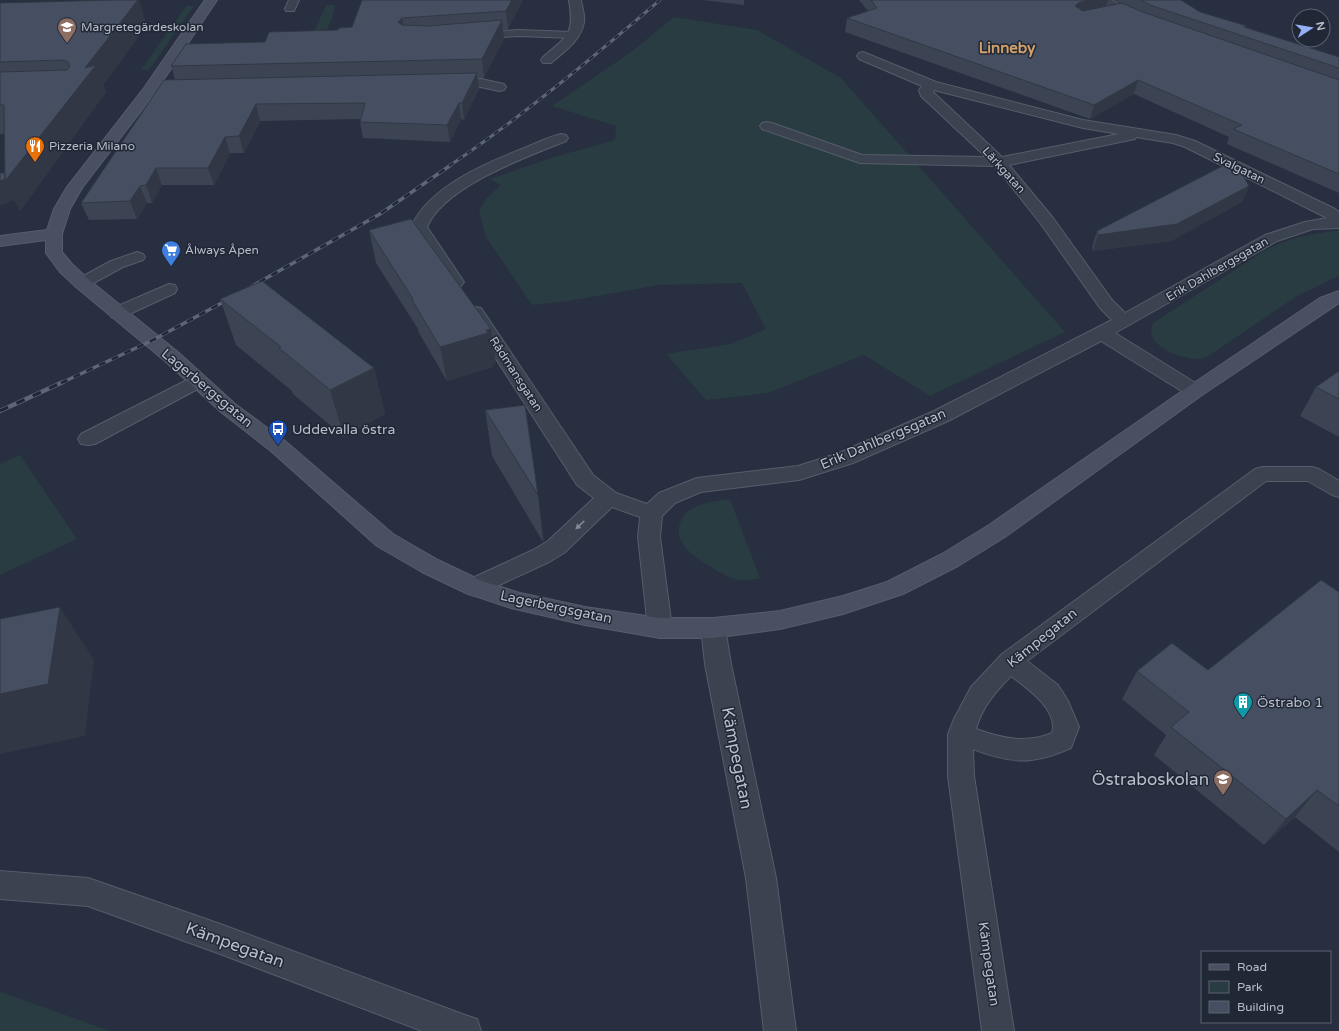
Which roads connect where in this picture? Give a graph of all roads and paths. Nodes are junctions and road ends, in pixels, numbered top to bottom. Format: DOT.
graph roads {
  1 [pos="211,0"];
  2 [pos="574,0"];
  3 [pos="1104,0"];
  4 [pos="1119,10"];
  5 [pos="1106,13"];
  6 [pos="506,23"];
  7 [pos="1148,24"];
  8 [pos="518,33"];
  9 [pos="573,35"];
  10 [pos="461,37"];
  11 [pos="863,56"];
  12 [pos="547,60"];
  13 [pos="434,85"];
  14 [pos="931,85"];
  15 [pos="499,88"];
  16 [pos="149,91"];
  17 [pos="163,91"];
  18 [pos="767,126"];
  19 [pos="1134,132"];
  20 [pos="561,138"];
  21 [pos="999,162"];
  22 [pos="1339,221"];
  23 [pos="54,234"];
  24 [pos="0,241"];
  25 [pos="137,256"];
  26 [pos="82,283"];
  27 [pos="169,288"];
  28 [pos="1339,296"];
  29 [pos="117,313"];
  30 [pos="1124,322"];
  31 [pos="1102,333"];
  32 [pos="199,381"];
  33 [pos="1196,391"];
  34 [pos="88,439"];
  35 [pos="1339,490"];
  36 [pos="608,498"];
  37 [pos="651,513"];
  38 [pos="474,587"];
  39 [pos="660,628"];
  40 [pos="713,628"];
  41 [pos="1010,661"];
  42 [pos="961,734"];
  43 [pos="0,885"];
  44 [pos="465,1031"];
  45 [pos="780,1031"];
  46 [pos="998,1031"];
  1 -- 16 [label="street, Lagerbergsgatan"];
  2 -- 9 [label="street"];
  3 -- 4 [label="street"];
  4 -- 5 [label="street"];
  4 -- 7 [label="street"];
  6 -- 8 [label="lane"];
  8 -- 9 [label="lane"];
  8 -- 10 [label="lane"];
  9 -- 12 [label="street"];
  11 -- 14 [label="street"];
  13 -- 15 [label="street"];
  14 -- 19 [label="street, Svalgatan"];
  14 -- 21 [label="street, Lärkgatan"];
  16 -- 17 [label="street"];
  16 -- 23 [label="street, Lagerbergsgatan"];
  18 -- 21 [label="street"];
  19 -- 21 [label="street"];
  19 -- 22 [label="street, Svalgatan"];
  20 -- 36 [label="street, Rådmansgatan"];
  21 -- 30 [label="street, Lärkgatan"];
  22 -- 30 [label="street, Erik Dahlbergsgatan"];
  23 -- 24 [label="street"];
  23 -- 26 [label="street, Lagerbergsgatan"];
  25 -- 26 [label="lane"];
  26 -- 29 [label="street, Lagerbergsgatan"];
  27 -- 29 [label="lane"];
  28 -- 33 [label="street"];
  29 -- 32 [label="street, Lagerbergsgatan"];
  30 -- 31 [label="street, Erik Dahlbergsgatan"];
  31 -- 33 [label="street"];
  31 -- 37 [label="street, Erik Dahlbergsgatan"];
  32 -- 34 [label="lane"];
  32 -- 38 [label="street, Lagerbergsgatan"];
  33 -- 40 [label="street"];
  35 -- 41 [label="lane, Kämpegatan"];
  36 -- 37 [label="street, Rådmansgatan"];
  36 -- 38 [label="street, one-way"];
  37 -- 39 [label="street"];
  38 -- 39 [label="street, Lagerbergsgatan"];
  39 -- 40 [label="street, Lagerbergsgatan"];
  40 -- 45 [label="street, Kämpegatan"];
  41 -- 42 [label="lane, Kämpegatan"];
  41 -- 42 [label="lane"];
  42 -- 46 [label="lane, Kämpegatan"];
  43 -- 44 [label="street, Kämpegatan"];
}
